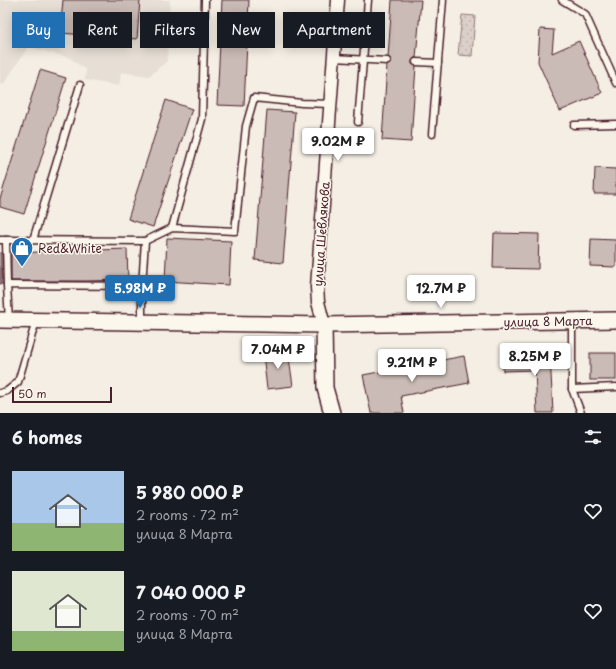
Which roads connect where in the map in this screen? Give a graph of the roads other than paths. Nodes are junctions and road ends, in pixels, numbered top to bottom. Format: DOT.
graph roads {
  1 [pos="205,0"];
  2 [pos="338,0"];
  3 [pos="368,0"];
  4 [pos="443,0"];
  5 [pos="562,0"];
  6 [pos="334,58"];
  7 [pos="363,60"];
  8 [pos="387,61"];
  9 [pos="416,62"];
  10 [pos="438,63"];
  11 [pos="616,83"];
  12 [pos="80,85"];
  13 [pos="330,104"];
  14 [pos="358,122"];
  15 [pos="616,124"];
  16 [pos="574,125"];
  17 [pos="432,134"];
  18 [pos="172,228"];
  19 [pos="3,240"];
  20 [pos="32,240"];
  21 [pos="145,241"];
  22 [pos="7,285"];
  23 [pos="142,286"];
  24 [pos="4,320"];
  25 [pos="616,320"];
  26 [pos="36,321"];
  27 [pos="572,321"];
  28 [pos="142,322"];
  29 [pos="324,325"];
  30 [pos="616,387"];
  31 [pos="572,389"];
  32 [pos="0,393"];
  33 [pos="332,413"];
  34 [pos="581,413"];
  1 -- 18 [label="lane"];
  2 -- 6 [label="street, улица Шевлякова"];
  3 -- 7 [label="lane"];
  4 -- 10 [label="lane"];
  5 -- 11 [label="lane"];
  6 -- 7 [label="lane"];
  6 -- 13 [label="street, улица Шевлякова"];
  7 -- 8 [label="lane"];
  7 -- 14 [label="lane"];
  9 -- 10 [label="lane"];
  10 -- 17 [label="lane"];
  12 -- 20 [label="lane"];
  13 -- 18 [label="lane"];
  13 -- 29 [label="street, улица Шевлякова"];
  15 -- 16 [label="lane"];
  18 -- 21 [label="lane"];
  19 -- 20 [label="lane"];
  19 -- 22 [label="lane"];
  20 -- 21 [label="lane"];
  21 -- 23 [label="lane"];
  22 -- 23 [label="lane"];
  22 -- 24 [label="lane"];
  23 -- 28 [label="lane"];
  24 -- 26 [label="street, улица 8 Марта"];
  25 -- 27 [label="street, улица 8 Марта"];
  26 -- 28 [label="street, улица 8 Марта"];
  26 -- 32 [label="lane"];
  27 -- 29 [label="street, улица 8 Марта"];
  27 -- 31 [label="lane"];
  28 -- 29 [label="street, улица 8 Марта"];
  29 -- 33 [label="street"];
  30 -- 31 [label="lane"];
  31 -- 34 [label="lane"];
}
